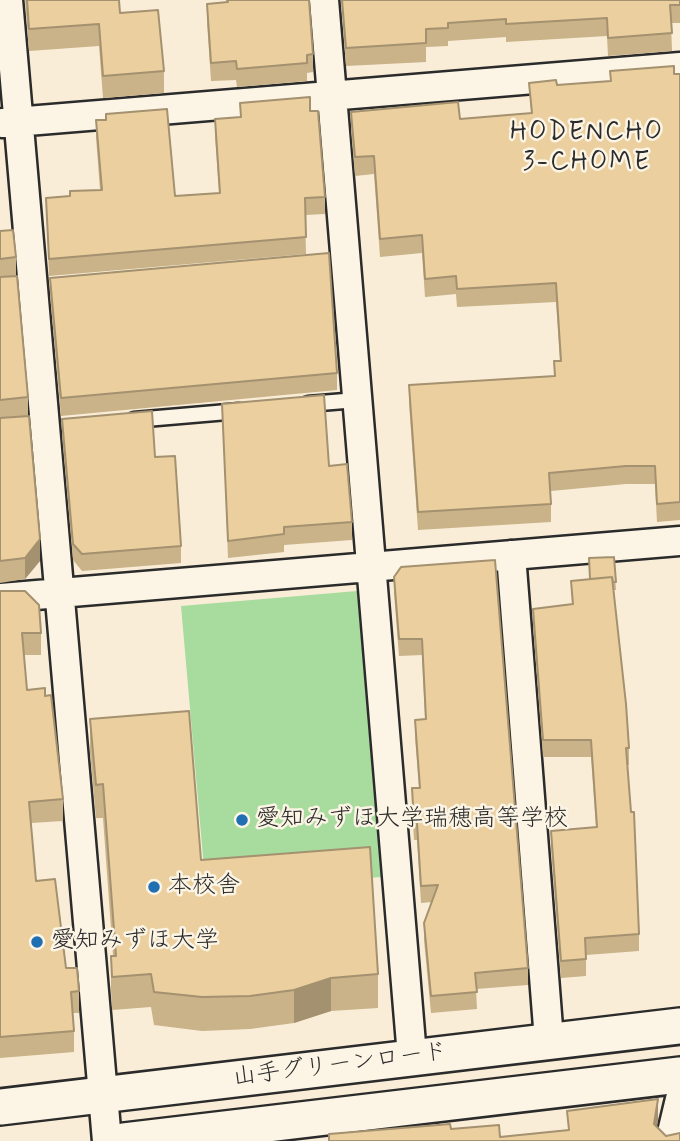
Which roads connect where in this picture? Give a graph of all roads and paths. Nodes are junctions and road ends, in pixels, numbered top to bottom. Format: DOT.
graph roads {
  1 [pos="8,0"];
  2 [pos="324,0"];
  3 [pos="680,67"];
  4 [pos="331,95"];
  5 [pos="9,122"];
  6 [pos="357,400"];
  7 [pos="289,406"];
  8 [pos="249,410"];
  9 [pos="113,422"];
  10 [pos="680,541"];
  11 [pos="512,555"];
  12 [pos="371,567"];
  13 [pos="60,593"];
  14 [pos="0,598"];
  15 [pos="680,1026"];
  16 [pos="549,1040"];
  17 [pos="412,1056"];
  18 [pos="680,1076"];
  19 [pos="103,1097"];
  20 [pos="680,1099"];
  21 [pos="0,1107"];
  22 [pos="107,1141"];
  23 [pos="124,1141"];
  24 [pos="670,1141"];
  1 -- 5 [label="street"];
  2 -- 4 [label="street"];
  3 -- 4 [label="street"];
  4 -- 5 [label="street"];
  4 -- 6 [label="street"];
  5 -- 13 [label="street"];
  6 -- 7 [label="lane"];
  6 -- 12 [label="street"];
  8 -- 9 [label="lane"];
  10 -- 11 [label="street"];
  11 -- 12 [label="street"];
  11 -- 16 [label="street"];
  12 -- 13 [label="street"];
  12 -- 17 [label="street"];
  13 -- 14 [label="street"];
  13 -- 19 [label="street"];
  15 -- 16 [label="street, 山手グリーンロード"];
  16 -- 17 [label="street, 山手グリーンロード"];
  17 -- 19 [label="street, 山手グリーンロード"];
  18 -- 23 [label="street, 山手グリーンロード"];
  19 -- 21 [label="street, 山手グリーンロード"];
  19 -- 22 [label="street"];
  20 -- 24 [label="street"];
}
